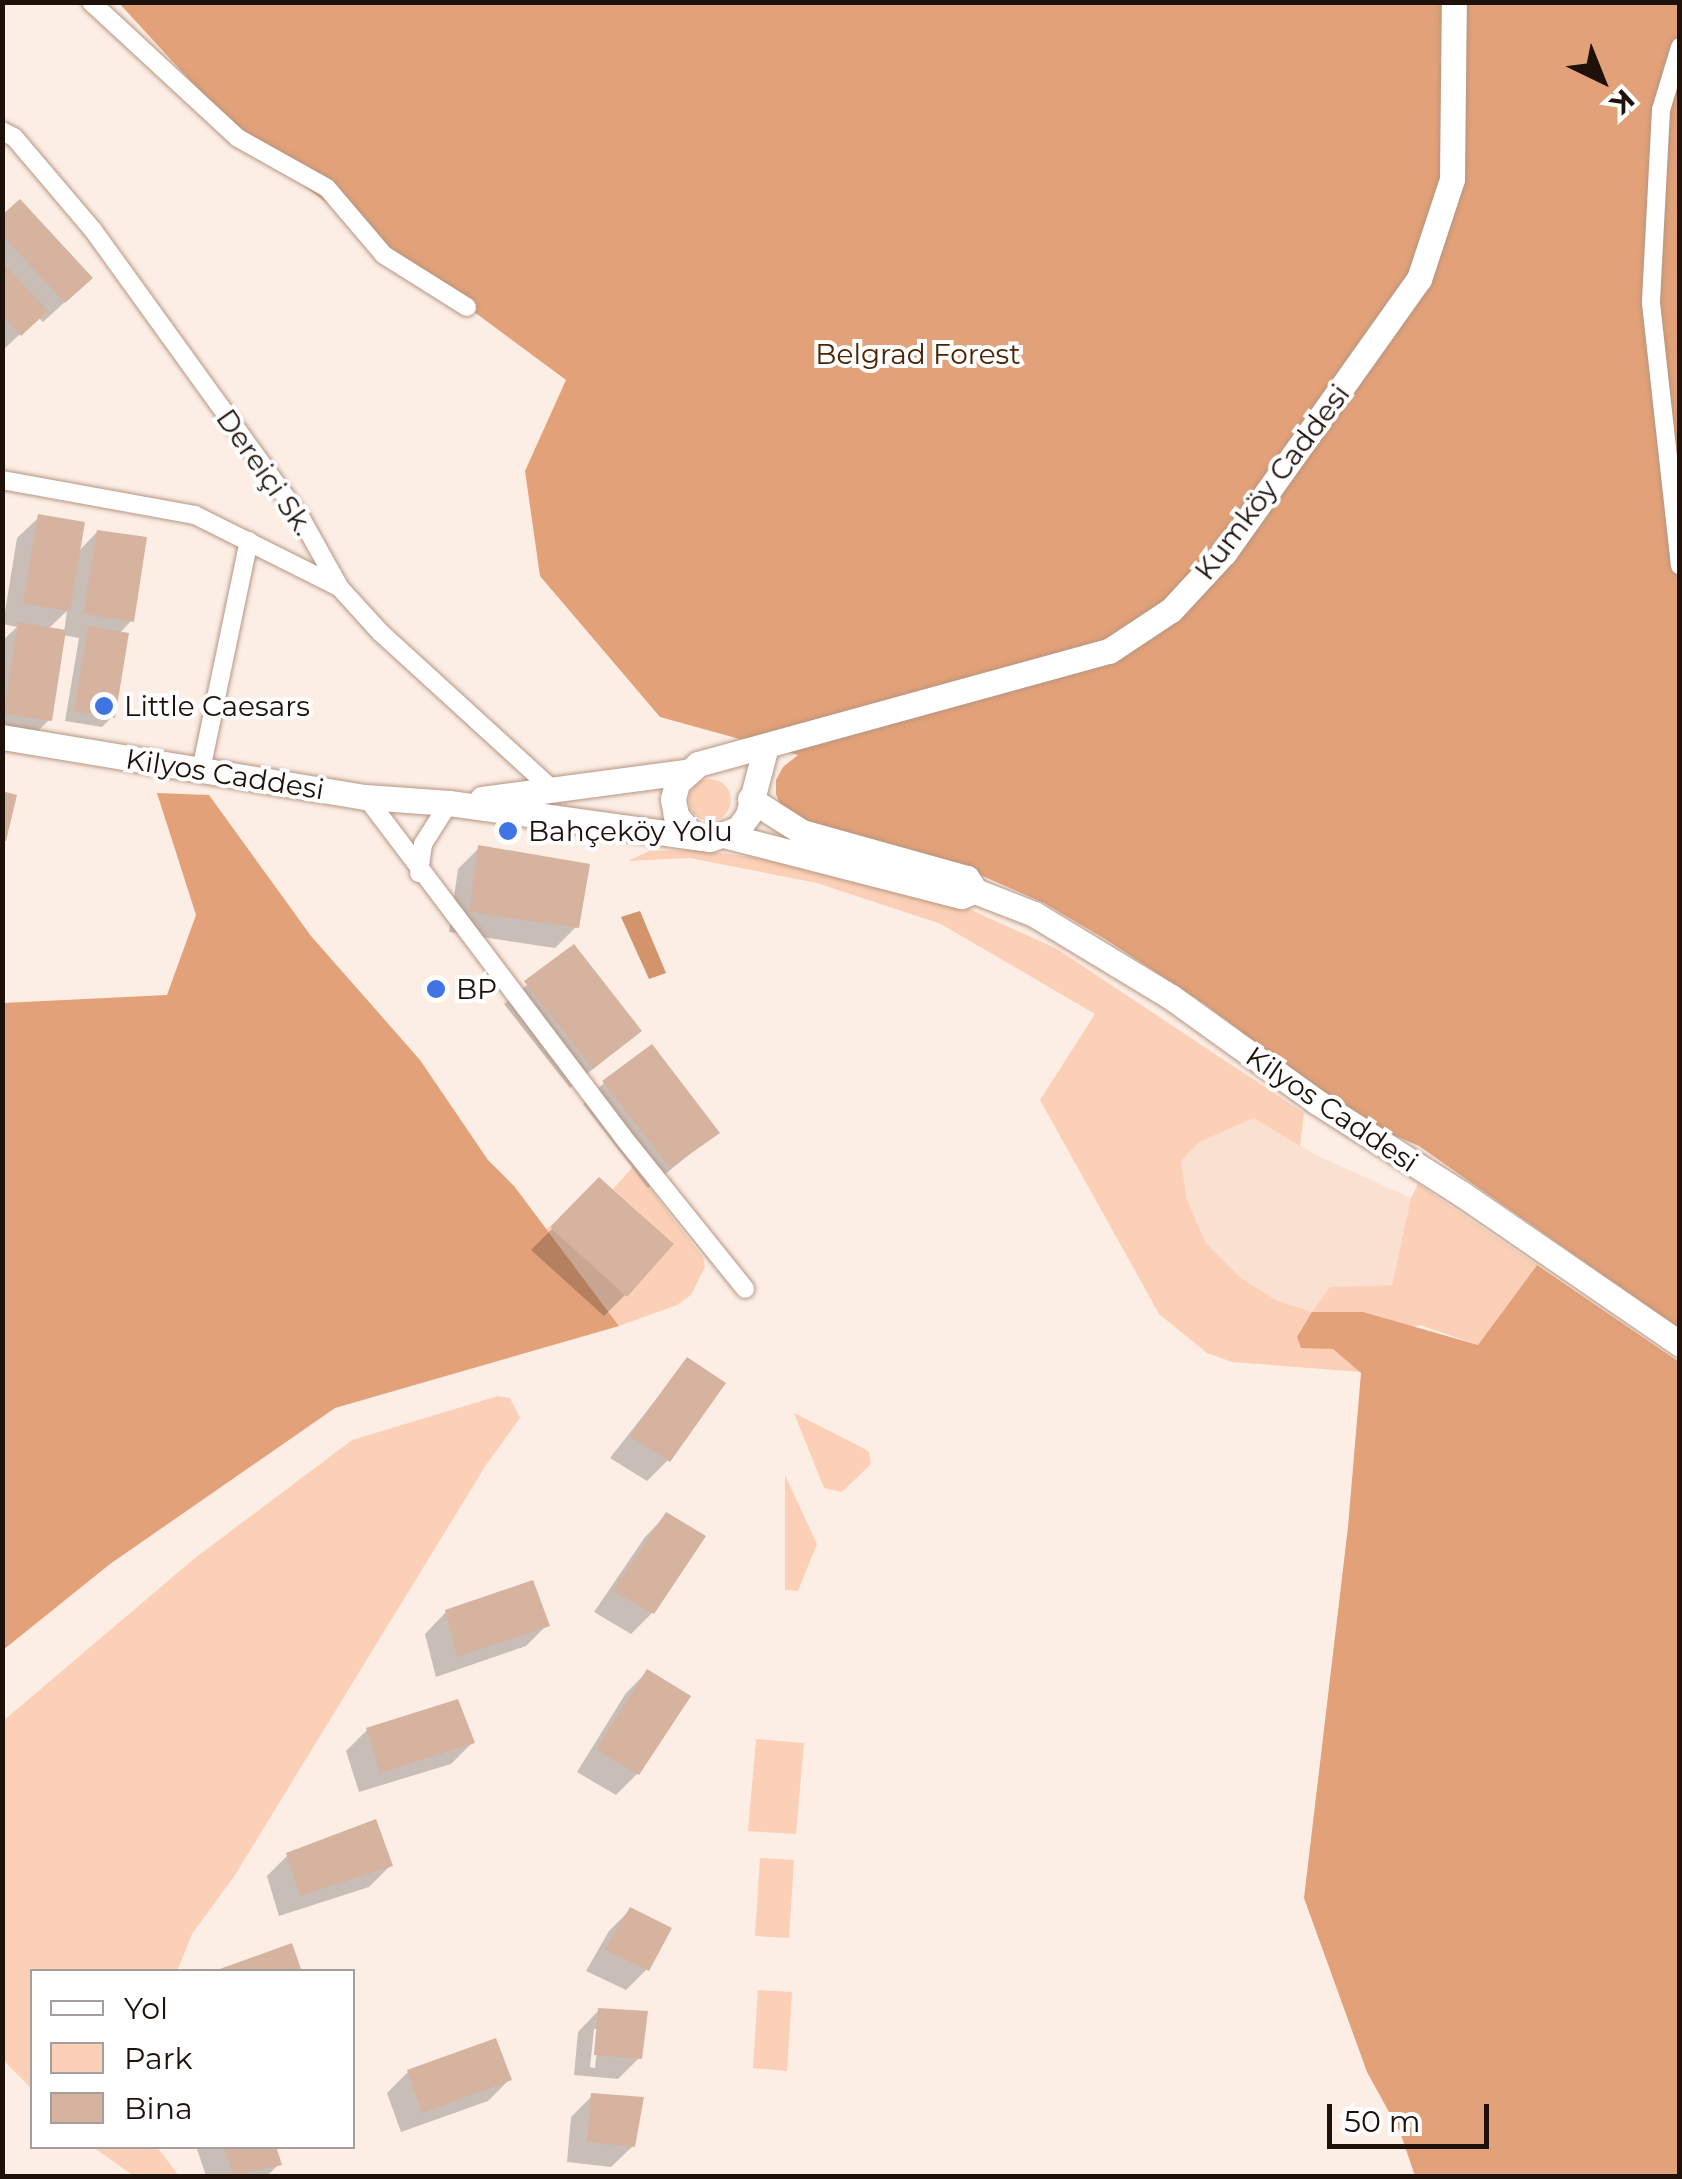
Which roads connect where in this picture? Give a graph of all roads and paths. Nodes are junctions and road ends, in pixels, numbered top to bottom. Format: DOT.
graph roads {
  1 [pos="91,2"];
  2 [pos="1454,2"];
  3 [pos="1680,47"];
  4 [pos="2,131"];
  5 [pos="467,307"];
  6 [pos="2,480"];
  7 [pos="248,541"];
  8 [pos="1680,565"];
  9 [pos="340,588"];
  10 [pos="2,738"];
  11 [pos="766,746"];
  12 [pos="713,762"];
  13 [pos="202,770"];
  14 [pos="686,772"];
  15 [pos="553,790"];
  16 [pos="751,796"];
  17 [pos="366,797"];
  18 [pos="449,803"];
  19 [pos="692,835"];
  20 [pos="727,836"];
  21 [pos="420,873"];
  22 [pos="975,891"];
  23 [pos="745,1289"];
  24 [pos="1680,1344"];
  1 -- 5 [label="street"];
  2 -- 11 [label="street, Kumköy Caddesi"];
  3 -- 8 [label="street"];
  4 -- 9 [label="street, Dereiçi Sk."];
  6 -- 7 [label="street"];
  7 -- 9 [label="street"];
  7 -- 13 [label="street"];
  9 -- 15 [label="street, Dereiçi Sk."];
  10 -- 13 [label="street, Kilyos Caddesi"];
  11 -- 12 [label="street, Kumköy Caddesi"];
  11 -- 16 [label="street"];
  12 -- 14 [label="street"];
  12 -- 16 [label="street"];
  13 -- 17 [label="street, Kilyos Caddesi"];
  14 -- 15 [label="street"];
  14 -- 19 [label="street"];
  15 -- 18 [label="street"];
  16 -- 20 [label="street"];
  16 -- 22 [label="street"];
  17 -- 18 [label="street, Kilyos Caddesi"];
  17 -- 21 [label="street"];
  18 -- 19 [label="street"];
  18 -- 21 [label="street"];
  19 -- 20 [label="street"];
  20 -- 22 [label="street"];
  21 -- 23 [label="street"];
  22 -- 24 [label="street, Kilyos Caddesi"];
}
